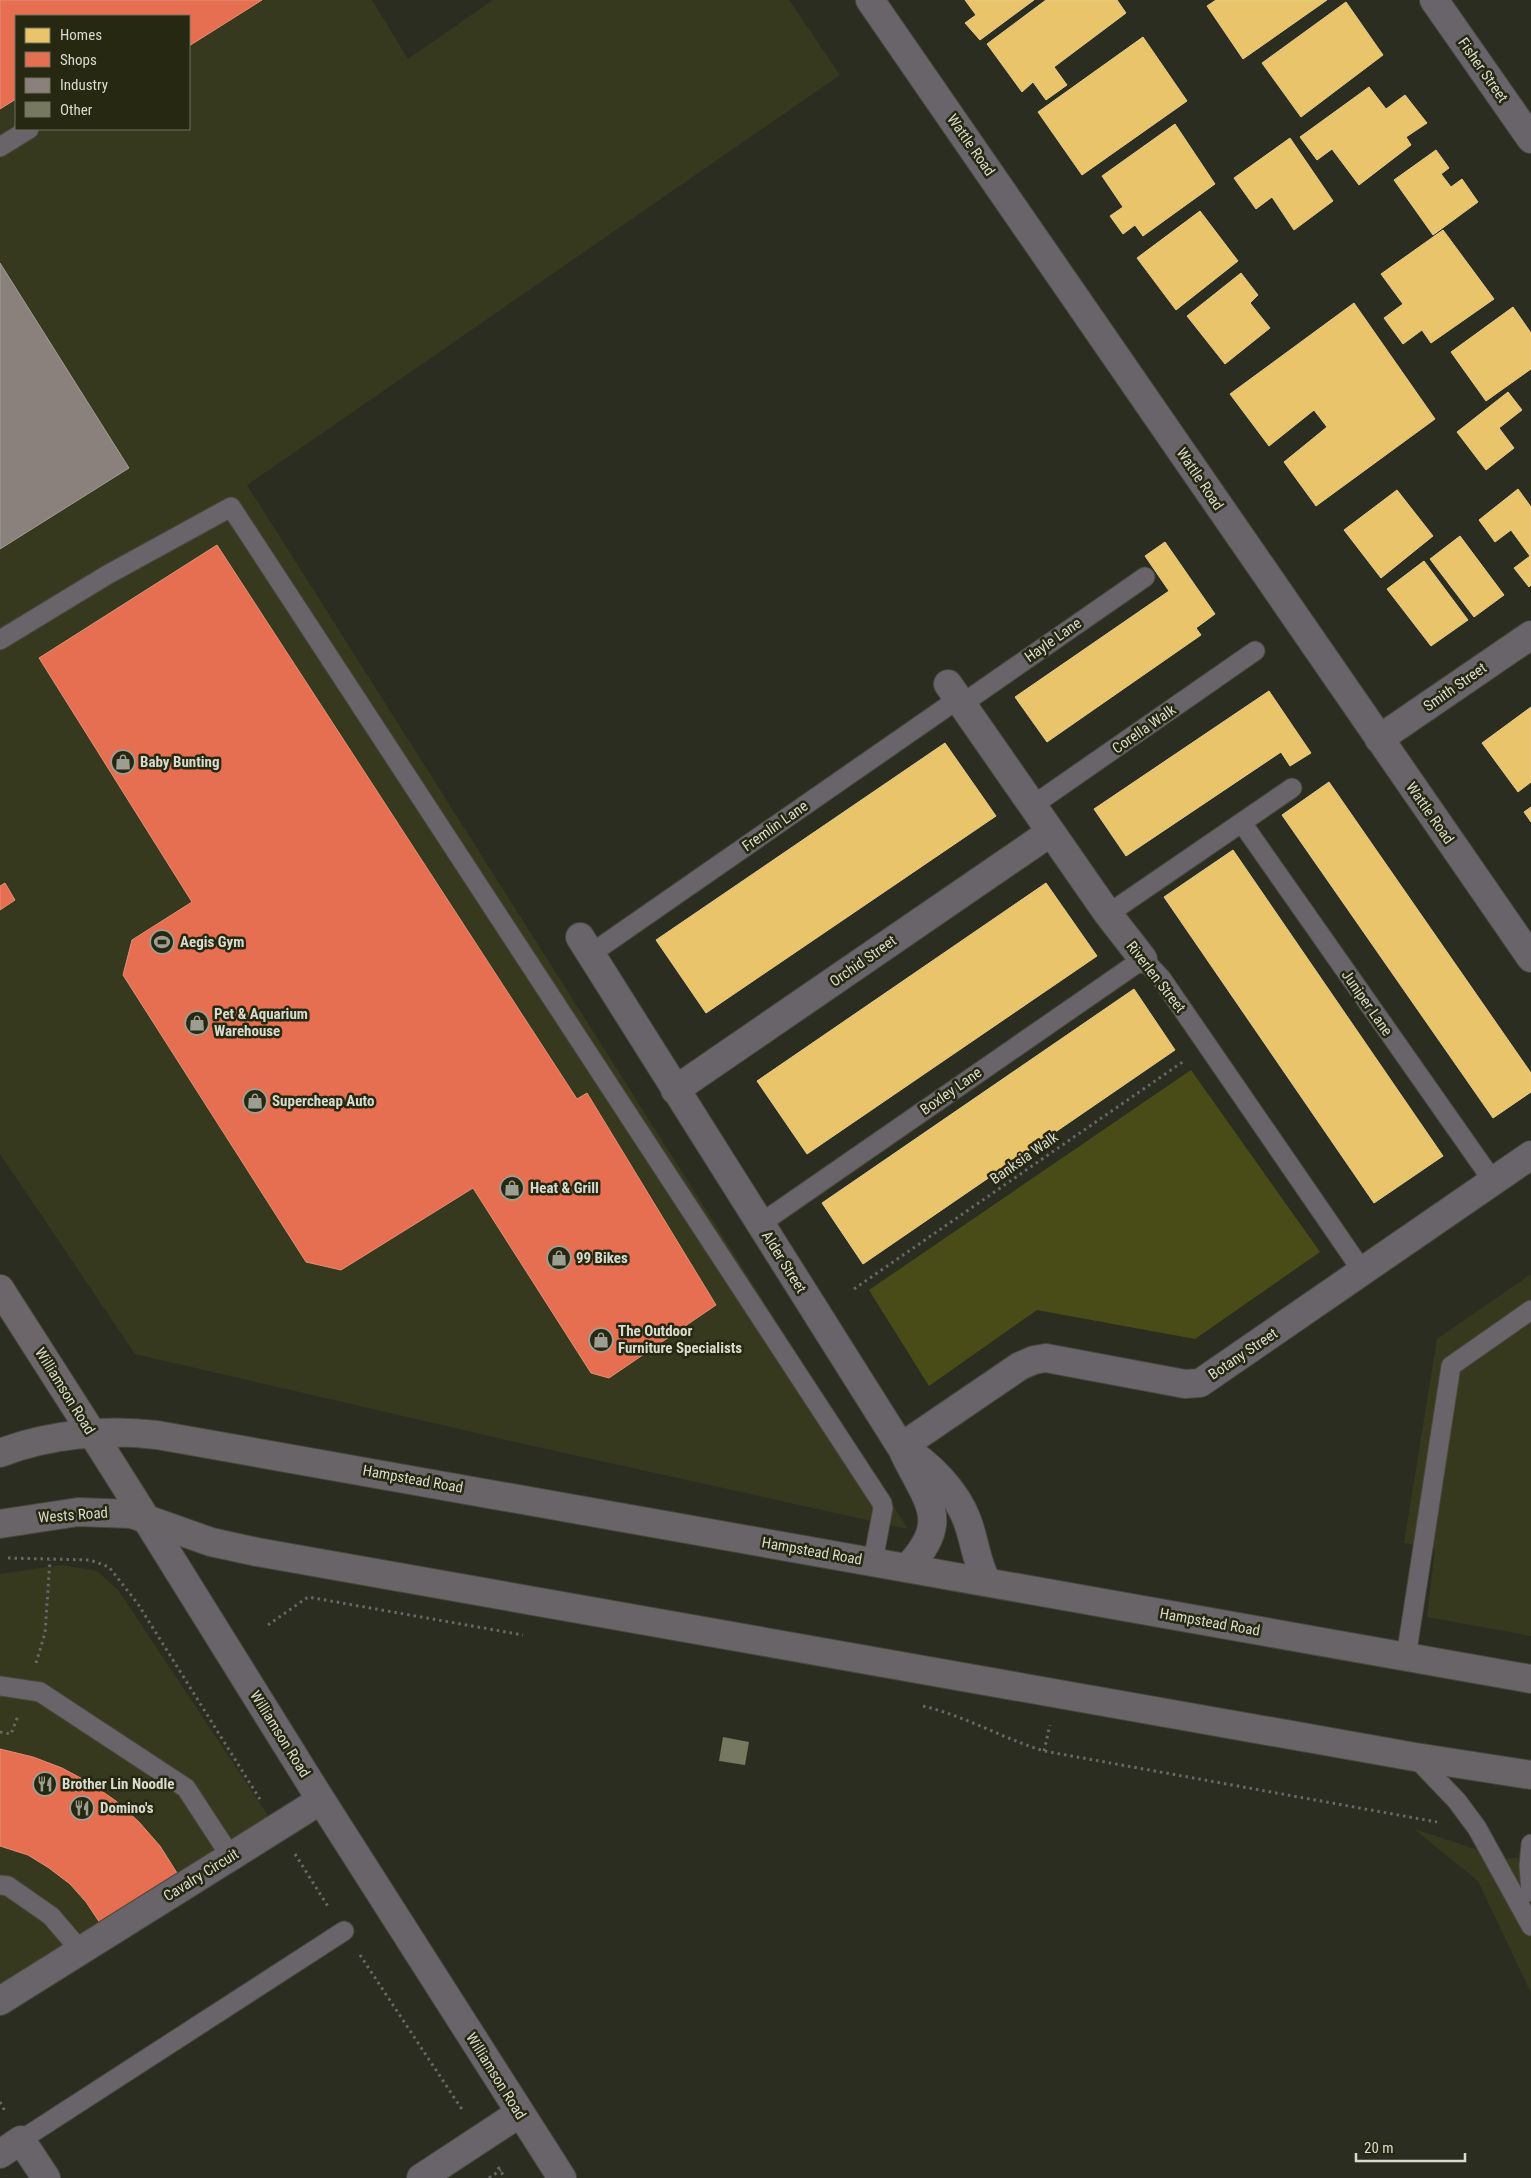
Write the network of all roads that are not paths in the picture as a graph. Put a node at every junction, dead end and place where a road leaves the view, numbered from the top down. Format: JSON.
{"nodes":[{"id":1,"x":870,"y":0,"type":"edge"},
{"id":2,"x":1434,"y":0,"type":"edge"},
{"id":3,"x":27,"y":130,"type":"edge"},
{"id":4,"x":1531,"y":139,"type":"edge"},
{"id":5,"x":0,"y":147,"type":"edge"},
{"id":6,"x":1145,"y":577,"type":"dead end"},
{"id":7,"x":1531,"y":635,"type":"edge"},
{"id":8,"x":0,"y":640,"type":"edge"},
{"id":9,"x":1255,"y":651,"type":"dead end"},
{"id":10,"x":956,"y":696,"type":"junction"},
{"id":11,"x":1379,"y":739,"type":"junction"},
{"id":12,"x":1292,"y":788,"type":"dead end"},
{"id":13,"x":1032,"y":806,"type":"junction"},
{"id":14,"x":1242,"y":823,"type":"junction"},
{"id":15,"x":1051,"y":832,"type":"junction"},
{"id":16,"x":1108,"y":914,"type":"junction"},
{"id":17,"x":586,"y":945,"type":"joint"},
{"id":18,"x":1531,"y":958,"type":"edge"},
{"id":19,"x":1142,"y":959,"type":"junction"},
{"id":20,"x":675,"y":1090,"type":"junction"},
{"id":21,"x":1531,"y":1154,"type":"edge"},
{"id":22,"x":1493,"y":1182,"type":"junction"},
{"id":23,"x":760,"y":1224,"type":"junction"},
{"id":24,"x":1363,"y":1272,"type":"junction"},
{"id":25,"x":0,"y":1289,"type":"edge"},
{"id":26,"x":1531,"y":1310,"type":"edge"},
{"id":27,"x":92,"y":1433,"type":"junction"},
{"id":28,"x":901,"y":1447,"type":"junction"},
{"id":29,"x":0,"y":1453,"type":"edge"},
{"id":30,"x":145,"y":1517,"type":"junction"},
{"id":31,"x":0,"y":1524,"type":"edge"},
{"id":32,"x":873,"y":1561,"type":"junction"},
{"id":33,"x":907,"y":1568,"type":"junction"},
{"id":34,"x":987,"y":1582,"type":"junction"},
{"id":35,"x":1406,"y":1657,"type":"junction"},
{"id":36,"x":1531,"y":1679,"type":"edge"},
{"id":37,"x":0,"y":1686,"type":"edge"},
{"id":38,"x":1415,"y":1757,"type":"junction"},
{"id":39,"x":1531,"y":1775,"type":"edge"},
{"id":40,"x":322,"y":1800,"type":"junction"},
{"id":41,"x":1531,"y":1844,"type":"edge"},
{"id":42,"x":230,"y":1857,"type":"junction"},
{"id":43,"x":0,"y":1885,"type":"edge"},
{"id":44,"x":1531,"y":1892,"type":"edge"},
{"id":45,"x":1531,"y":1926,"type":"edge"},
{"id":46,"x":344,"y":1931,"type":"road end"},
{"id":47,"x":81,"y":1951,"type":"junction"},
{"id":48,"x":0,"y":2001,"type":"edge"},
{"id":49,"x":520,"y":2113,"type":"junction"},
{"id":50,"x":11,"y":2147,"type":"edge"},
{"id":51,"x":46,"y":2178,"type":"edge"},
{"id":52,"x":421,"y":2178,"type":"edge"},
{"id":53,"x":562,"y":2178,"type":"edge"}],
"edges":[{"from":1,"to":11,"type":"street","name":"Wattle Road"},
{"from":2,"to":4,"type":"street","name":"Fisher Street"},
{"from":3,"to":5,"type":"lane"},
{"from":6,"to":10,"type":"lane","name":"Hayle Lane"},
{"from":7,"to":11,"type":"street","name":"Smith Street"},
{"from":8,"to":32,"type":"lane"},
{"from":9,"to":13,"type":"lane","name":"Corella Walk"},
{"from":10,"to":13,"type":"street","name":"Riverlen Street"},
{"from":10,"to":17,"type":"lane","name":"Fremlin Lane"},
{"from":11,"to":18,"type":"street","name":"Wattle Road"},
{"from":12,"to":14,"type":"lane"},
{"from":13,"to":15,"type":"street","name":"Riverlen Street"},
{"from":14,"to":16,"type":"lane"},
{"from":14,"to":22,"type":"lane","name":"Juniper Lane"},
{"from":15,"to":16,"type":"street","name":"Riverlen Street"},
{"from":15,"to":20,"type":"street","name":"Orchid Street"},
{"from":16,"to":19,"type":"street","name":"Riverlen Street"},
{"from":17,"to":20,"type":"street","name":"Alder Street"},
{"from":19,"to":23,"type":"lane","name":"Boxley Lane"},
{"from":19,"to":24,"type":"lane","name":"Riverlen Street"},
{"from":20,"to":23,"type":"street","name":"Alder Street"},
{"from":21,"to":22,"type":"street","name":"Botany Street"},
{"from":22,"to":24,"type":"street","name":"Botany Street"},
{"from":23,"to":28,"type":"street","name":"Alder Street"},
{"from":24,"to":28,"type":"street","name":"Botany Street"},
{"from":25,"to":27,"type":"street","name":"Williamson Road"},
{"from":26,"to":35,"type":"lane"},
{"from":27,"to":29,"type":"main road"},
{"from":27,"to":30,"type":"main road","name":"Williamson Road"},
{"from":27,"to":32,"type":"main road","name":"Hampstead Road"},
{"from":28,"to":33,"type":"street"},
{"from":28,"to":34,"type":"street","name":"Alder Street"},
{"from":30,"to":31,"type":"main road","name":"Wests Road"},
{"from":30,"to":38,"type":"main road"},
{"from":30,"to":40,"type":"street","name":"Williamson Road"},
{"from":32,"to":33,"type":"main road","name":"Hampstead Road"},
{"from":33,"to":34,"type":"main road","name":"Hampstead Road"},
{"from":34,"to":35,"type":"main road","name":"Hampstead Road"},
{"from":35,"to":36,"type":"main road","name":"Hampstead Road"},
{"from":37,"to":42,"type":"lane"},
{"from":38,"to":39,"type":"main road"},
{"from":38,"to":45,"type":"lane"},
{"from":40,"to":42,"type":"street","name":"Cavalry Circuit"},
{"from":40,"to":49,"type":"street","name":"Williamson Road"},
{"from":41,"to":44,"type":"lane"},
{"from":42,"to":47,"type":"street","name":"Cavalry Circuit"},
{"from":43,"to":47,"type":"lane"},
{"from":46,"to":50,"type":"lane"},
{"from":47,"to":48,"type":"street","name":"Cavalry Circuit"},
{"from":49,"to":52,"type":"street"},
{"from":49,"to":53,"type":"street","name":"Williamson Road"},
{"from":50,"to":51,"type":"street"}]}
